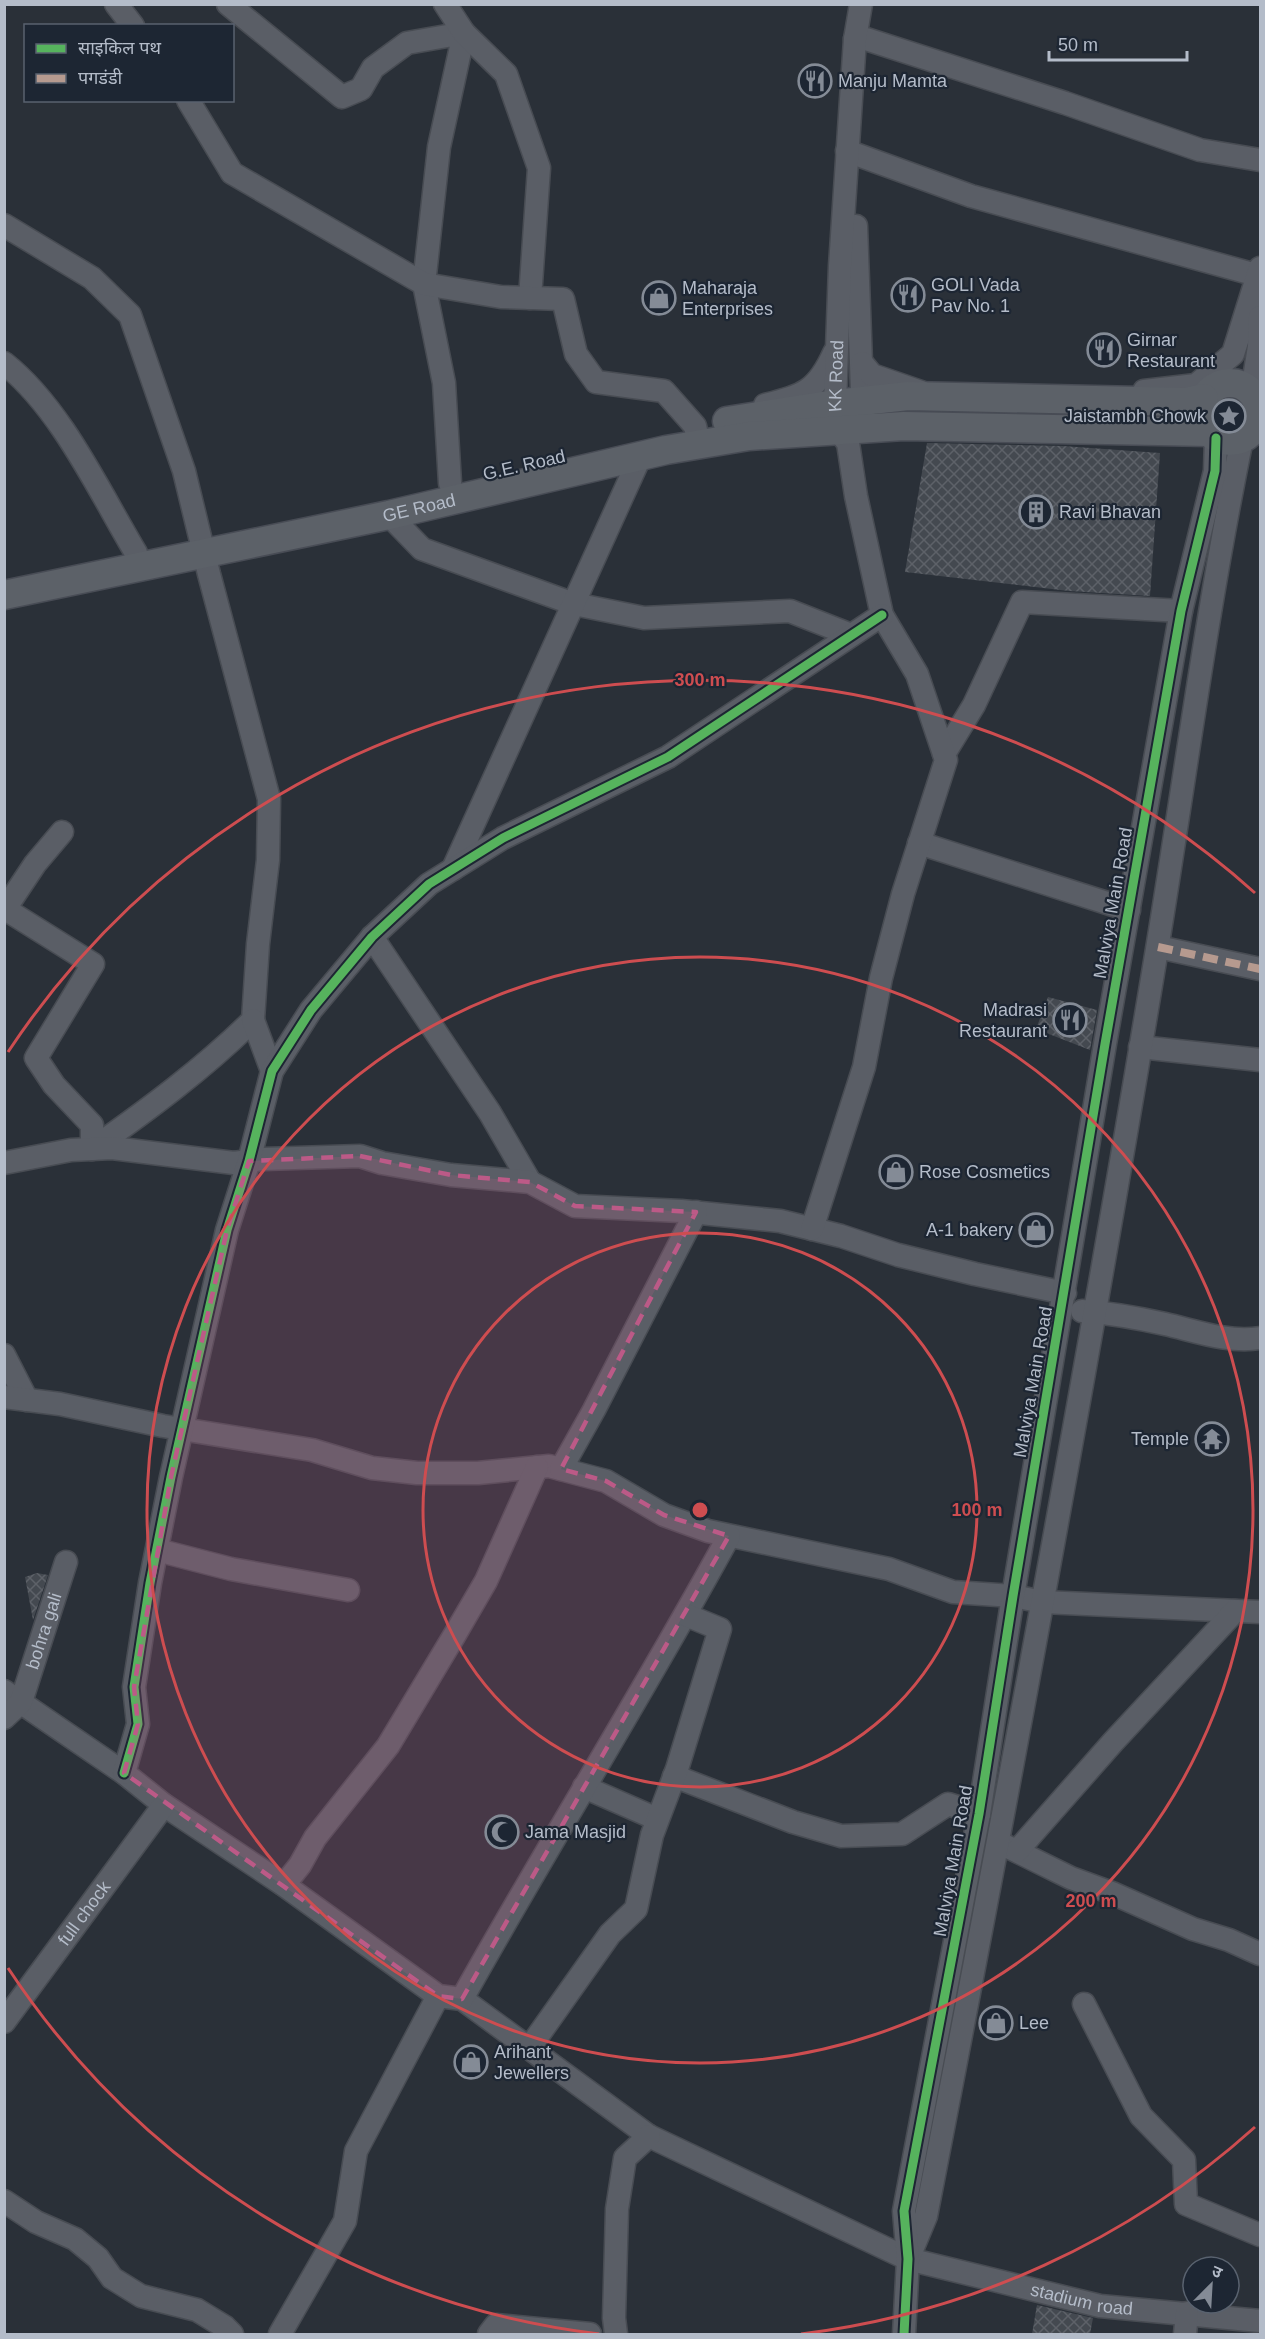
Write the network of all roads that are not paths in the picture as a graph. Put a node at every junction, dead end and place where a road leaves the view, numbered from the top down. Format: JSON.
{"nodes":[{"id":1,"x":116,"y":4,"type":"edge"},
{"id":2,"x":228,"y":4,"type":"edge"},
{"id":3,"x":445,"y":4,"type":"edge"},
{"id":4,"x":861,"y":4,"type":"edge"},
{"id":5,"x":865,"y":4,"type":"edge"},
{"id":6,"x":131,"y":24,"type":"edge"},
{"id":7,"x":464,"y":33,"type":"junction"},
{"id":8,"x":860,"y":39,"type":"junction"},
{"id":9,"x":189,"y":102,"type":"edge"},
{"id":10,"x":854,"y":154,"type":"junction"},
{"id":11,"x":1260,"y":160,"type":"edge"},
{"id":12,"x":4,"y":225,"type":"edge"},
{"id":13,"x":1260,"y":273,"type":"edge"},
{"id":14,"x":424,"y":284,"type":"junction"},
{"id":15,"x":530,"y":298,"type":"junction"},
{"id":16,"x":1260,"y":317,"type":"edge"},
{"id":17,"x":837,"y":347,"type":"junction"},
{"id":18,"x":1260,"y":347,"type":"edge"},
{"id":19,"x":4,"y":363,"type":"edge"},
{"id":20,"x":862,"y":363,"type":"junction"},
{"id":21,"x":939,"y":397,"type":"junction"},
{"id":22,"x":1256,"y":397,"type":"edge"},
{"id":23,"x":1204,"y":398,"type":"junction"},
{"id":24,"x":1077,"y":400,"type":"junction"},
{"id":25,"x":849,"y":421,"type":"junction"},
{"id":26,"x":725,"y":422,"type":"junction"},
{"id":27,"x":697,"y":435,"type":"junction"},
{"id":28,"x":1235,"y":436,"type":"edge"},
{"id":29,"x":641,"y":455,"type":"junction"},
{"id":30,"x":450,"y":483,"type":"junction"},
{"id":31,"x":390,"y":515,"type":"junction"},
{"id":32,"x":203,"y":547,"type":"junction"},
{"id":33,"x":136,"y":553,"type":"junction"},
{"id":34,"x":4,"y":579,"type":"edge"},
{"id":35,"x":4,"y":595,"type":"edge"},
{"id":36,"x":574,"y":604,"type":"junction"},
{"id":37,"x":1181,"y":611,"type":"junction"},
{"id":38,"x":882,"y":615,"type":"junction"},
{"id":39,"x":851,"y":635,"type":"junction"},
{"id":40,"x":944,"y":754,"type":"junction"},
{"id":41,"x":62,"y":832,"type":"dead end"},
{"id":42,"x":919,"y":843,"type":"junction"},
{"id":43,"x":453,"y":869,"type":"junction"},
{"id":44,"x":1129,"y":910,"type":"junction"},
{"id":45,"x":372,"y":937,"type":"junction"},
{"id":46,"x":1158,"y":947,"type":"junction"},
{"id":47,"x":1260,"y":969,"type":"edge"},
{"id":48,"x":253,"y":1020,"type":"junction"},
{"id":49,"x":1140,"y":1047,"type":"junction"},
{"id":50,"x":1260,"y":1060,"type":"edge"},
{"id":51,"x":272,"y":1071,"type":"junction"},
{"id":52,"x":92,"y":1149,"type":"junction"},
{"id":53,"x":249,"y":1161,"type":"junction"},
{"id":54,"x":4,"y":1163,"type":"edge"},
{"id":55,"x":530,"y":1182,"type":"junction"},
{"id":56,"x":696,"y":1212,"type":"junction"},
{"id":57,"x":812,"y":1228,"type":"junction"},
{"id":58,"x":1064,"y":1301,"type":"junction"},
{"id":59,"x":1095,"y":1312,"type":"junction"},
{"id":60,"x":1260,"y":1338,"type":"edge"},
{"id":61,"x":4,"y":1355,"type":"edge"},
{"id":62,"x":4,"y":1396,"type":"edge"},
{"id":63,"x":27,"y":1400,"type":"junction"},
{"id":64,"x":183,"y":1429,"type":"junction"},
{"id":65,"x":537,"y":1467,"type":"junction"},
{"id":66,"x":561,"y":1469,"type":"junction"},
{"id":67,"x":729,"y":1536,"type":"junction"},
{"id":68,"x":157,"y":1550,"type":"junction"},
{"id":69,"x":66,"y":1562,"type":"dead end"},
{"id":70,"x":348,"y":1590,"type":"dead end"},
{"id":71,"x":1013,"y":1596,"type":"junction"},
{"id":72,"x":1043,"y":1602,"type":"junction"},
{"id":73,"x":1235,"y":1611,"type":"junction"},
{"id":74,"x":1260,"y":1612,"type":"edge"},
{"id":75,"x":686,"y":1615,"type":"junction"},
{"id":76,"x":13,"y":1696,"type":"edge"},
{"id":77,"x":4,"y":1718,"type":"edge"},
{"id":78,"x":124,"y":1773,"type":"junction"},
{"id":79,"x":674,"y":1776,"type":"junction"},
{"id":80,"x":584,"y":1787,"type":"junction"},
{"id":81,"x":165,"y":1805,"type":"junction"},
{"id":82,"x":657,"y":1819,"type":"junction"},
{"id":83,"x":977,"y":1823,"type":"junction"},
{"id":84,"x":1008,"y":1847,"type":"junction"},
{"id":85,"x":284,"y":1885,"type":"junction"},
{"id":86,"x":1260,"y":1954,"type":"edge"},
{"id":87,"x":438,"y":1996,"type":"junction"},
{"id":88,"x":462,"y":1999,"type":"junction"},
{"id":89,"x":1084,"y":2004,"type":"dead end"},
{"id":90,"x":4,"y":2022,"type":"edge"},
{"id":91,"x":530,"y":2047,"type":"junction"},
{"id":92,"x":649,"y":2136,"type":"junction"},
{"id":93,"x":4,"y":2201,"type":"edge"},
{"id":94,"x":1260,"y":2235,"type":"edge"},
{"id":95,"x":908,"y":2259,"type":"junction"},
{"id":96,"x":1260,"y":2321,"type":"edge"},
{"id":97,"x":1186,"y":2324,"type":"edge"},
{"id":98,"x":231,"y":2334,"type":"edge"},
{"id":99,"x":280,"y":2334,"type":"edge"},
{"id":100,"x":489,"y":2334,"type":"edge"},
{"id":101,"x":590,"y":2334,"type":"edge"},
{"id":102,"x":616,"y":2334,"type":"edge"},
{"id":103,"x":904,"y":2334,"type":"edge"}],
"edges":[{"from":1,"to":6,"type":"street"},
{"from":2,"to":7,"type":"street"},
{"from":3,"to":7,"type":"street"},
{"from":4,"to":8,"type":"street","name":"KK Road"},
{"from":5,"to":8,"type":"street","name":"KK Road"},
{"from":7,"to":14,"type":"street"},
{"from":7,"to":15,"type":"street"},
{"from":8,"to":10,"type":"street","name":"KK Road"},
{"from":8,"to":11,"type":"street"},
{"from":9,"to":14,"type":"street"},
{"from":10,"to":13,"type":"street"},
{"from":10,"to":17,"type":"street","name":"KK Road"},
{"from":10,"to":20,"type":"street","name":"KK Road"},
{"from":12,"to":32,"type":"street"},
{"from":13,"to":24,"type":"street"},
{"from":14,"to":15,"type":"street"},
{"from":14,"to":30,"type":"street"},
{"from":15,"to":27,"type":"street"},
{"from":16,"to":18,"type":"street"},
{"from":17,"to":25,"type":"street","name":"KK Road"},
{"from":17,"to":26,"type":"street"},
{"from":18,"to":22,"type":"street"},
{"from":19,"to":33,"type":"street"},
{"from":20,"to":21,"type":"street"},
{"from":20,"to":25,"type":"street","name":"KK Road"},
{"from":21,"to":24,"type":"main road"},
{"from":21,"to":25,"type":"main road"},
{"from":22,"to":23,"type":"main road"},
{"from":22,"to":28,"type":"main road"},
{"from":23,"to":24,"type":"main road"},
{"from":23,"to":28,"type":"main road"},
{"from":25,"to":26,"type":"main road","name":"G.E. Road"},
{"from":25,"to":27,"type":"main road","name":"GE Road"},
{"from":25,"to":28,"type":"main road"},
{"from":25,"to":38,"type":"street"},
{"from":26,"to":27,"type":"main road","name":"G.E. Road"},
{"from":27,"to":29,"type":"main road","name":"GE Road"},
{"from":27,"to":30,"type":"main road","name":"G.E. Road"},
{"from":28,"to":37,"type":"street","name":"Malviya Main Road"},
{"from":28,"to":46,"type":"street","name":"Malviya Main Road"},
{"from":29,"to":31,"type":"main road","name":"GE Road"},
{"from":29,"to":36,"type":"street"},
{"from":30,"to":32,"type":"main road","name":"G.E. Road"},
{"from":31,"to":32,"type":"main road","name":"GE Road"},
{"from":31,"to":36,"type":"street"},
{"from":32,"to":33,"type":"main road","name":"G.E. Road"},
{"from":32,"to":35,"type":"main road","name":"GE Road"},
{"from":32,"to":48,"type":"street"},
{"from":33,"to":34,"type":"main road","name":"G.E. Road"},
{"from":36,"to":39,"type":"street"},
{"from":36,"to":43,"type":"street"},
{"from":37,"to":40,"type":"street"},
{"from":37,"to":44,"type":"street","name":"Malviya Main Road"},
{"from":38,"to":39,"type":"street"},
{"from":38,"to":40,"type":"street"},
{"from":39,"to":43,"type":"street"},
{"from":40,"to":42,"type":"street"},
{"from":41,"to":52,"type":"street"},
{"from":42,"to":44,"type":"street"},
{"from":42,"to":57,"type":"street"},
{"from":43,"to":45,"type":"street"},
{"from":44,"to":58,"type":"street","name":"Malviya Main Road"},
{"from":45,"to":51,"type":"street"},
{"from":45,"to":55,"type":"street"},
{"from":46,"to":47,"type":"street"},
{"from":46,"to":49,"type":"street","name":"Malviya Main Road"},
{"from":48,"to":51,"type":"street"},
{"from":48,"to":52,"type":"street"},
{"from":49,"to":50,"type":"street"},
{"from":49,"to":59,"type":"street","name":"Malviya Main Road"},
{"from":51,"to":53,"type":"street"},
{"from":52,"to":53,"type":"street"},
{"from":52,"to":54,"type":"street"},
{"from":53,"to":55,"type":"street"},
{"from":53,"to":64,"type":"street"},
{"from":55,"to":56,"type":"street"},
{"from":56,"to":57,"type":"street"},
{"from":56,"to":66,"type":"street"},
{"from":57,"to":58,"type":"street"},
{"from":58,"to":59,"type":"street"},
{"from":58,"to":71,"type":"street","name":"Malviya Main Road"},
{"from":59,"to":60,"type":"street"},
{"from":59,"to":72,"type":"street","name":"Malviya Main Road"},
{"from":61,"to":63,"type":"street"},
{"from":62,"to":63,"type":"street"},
{"from":63,"to":64,"type":"street"},
{"from":64,"to":65,"type":"street"},
{"from":64,"to":68,"type":"street"},
{"from":65,"to":66,"type":"street"},
{"from":65,"to":85,"type":"street"},
{"from":66,"to":67,"type":"street"},
{"from":67,"to":71,"type":"street"},
{"from":67,"to":75,"type":"street"},
{"from":68,"to":70,"type":"street"},
{"from":68,"to":78,"type":"street"},
{"from":69,"to":76,"type":"street","name":"bohra gali"},
{"from":71,"to":72,"type":"street"},
{"from":71,"to":83,"type":"street","name":"Malviya Main Road"},
{"from":72,"to":73,"type":"street"},
{"from":72,"to":84,"type":"street","name":"Malviya Main Road"},
{"from":73,"to":74,"type":"street"},
{"from":73,"to":84,"type":"street"},
{"from":75,"to":79,"type":"street"},
{"from":75,"to":80,"type":"street"},
{"from":76,"to":77,"type":"street"},
{"from":76,"to":78,"type":"street"},
{"from":78,"to":81,"type":"street"},
{"from":79,"to":82,"type":"street"},
{"from":79,"to":83,"type":"street"},
{"from":80,"to":82,"type":"street"},
{"from":80,"to":88,"type":"street"},
{"from":81,"to":85,"type":"street"},
{"from":81,"to":90,"type":"street","name":"full chock"},
{"from":82,"to":91,"type":"street"},
{"from":83,"to":84,"type":"street"},
{"from":83,"to":95,"type":"street","name":"Malviya Main Road"},
{"from":84,"to":86,"type":"street"},
{"from":84,"to":95,"type":"street","name":"Malviya Main Road"},
{"from":85,"to":87,"type":"street"},
{"from":87,"to":88,"type":"street"},
{"from":87,"to":99,"type":"street"},
{"from":88,"to":91,"type":"street","name":"stadium road"},
{"from":89,"to":94,"type":"street"},
{"from":91,"to":92,"type":"street","name":"stadium road"},
{"from":92,"to":95,"type":"street","name":"stadium road"},
{"from":92,"to":102,"type":"street"},
{"from":93,"to":98,"type":"street"},
{"from":95,"to":97,"type":"street","name":"stadium road"},
{"from":95,"to":103,"type":"street","name":"Malviya Main Road"},
{"from":96,"to":97,"type":"street","name":"stadium road"},
{"from":100,"to":101,"type":"street"}]}
